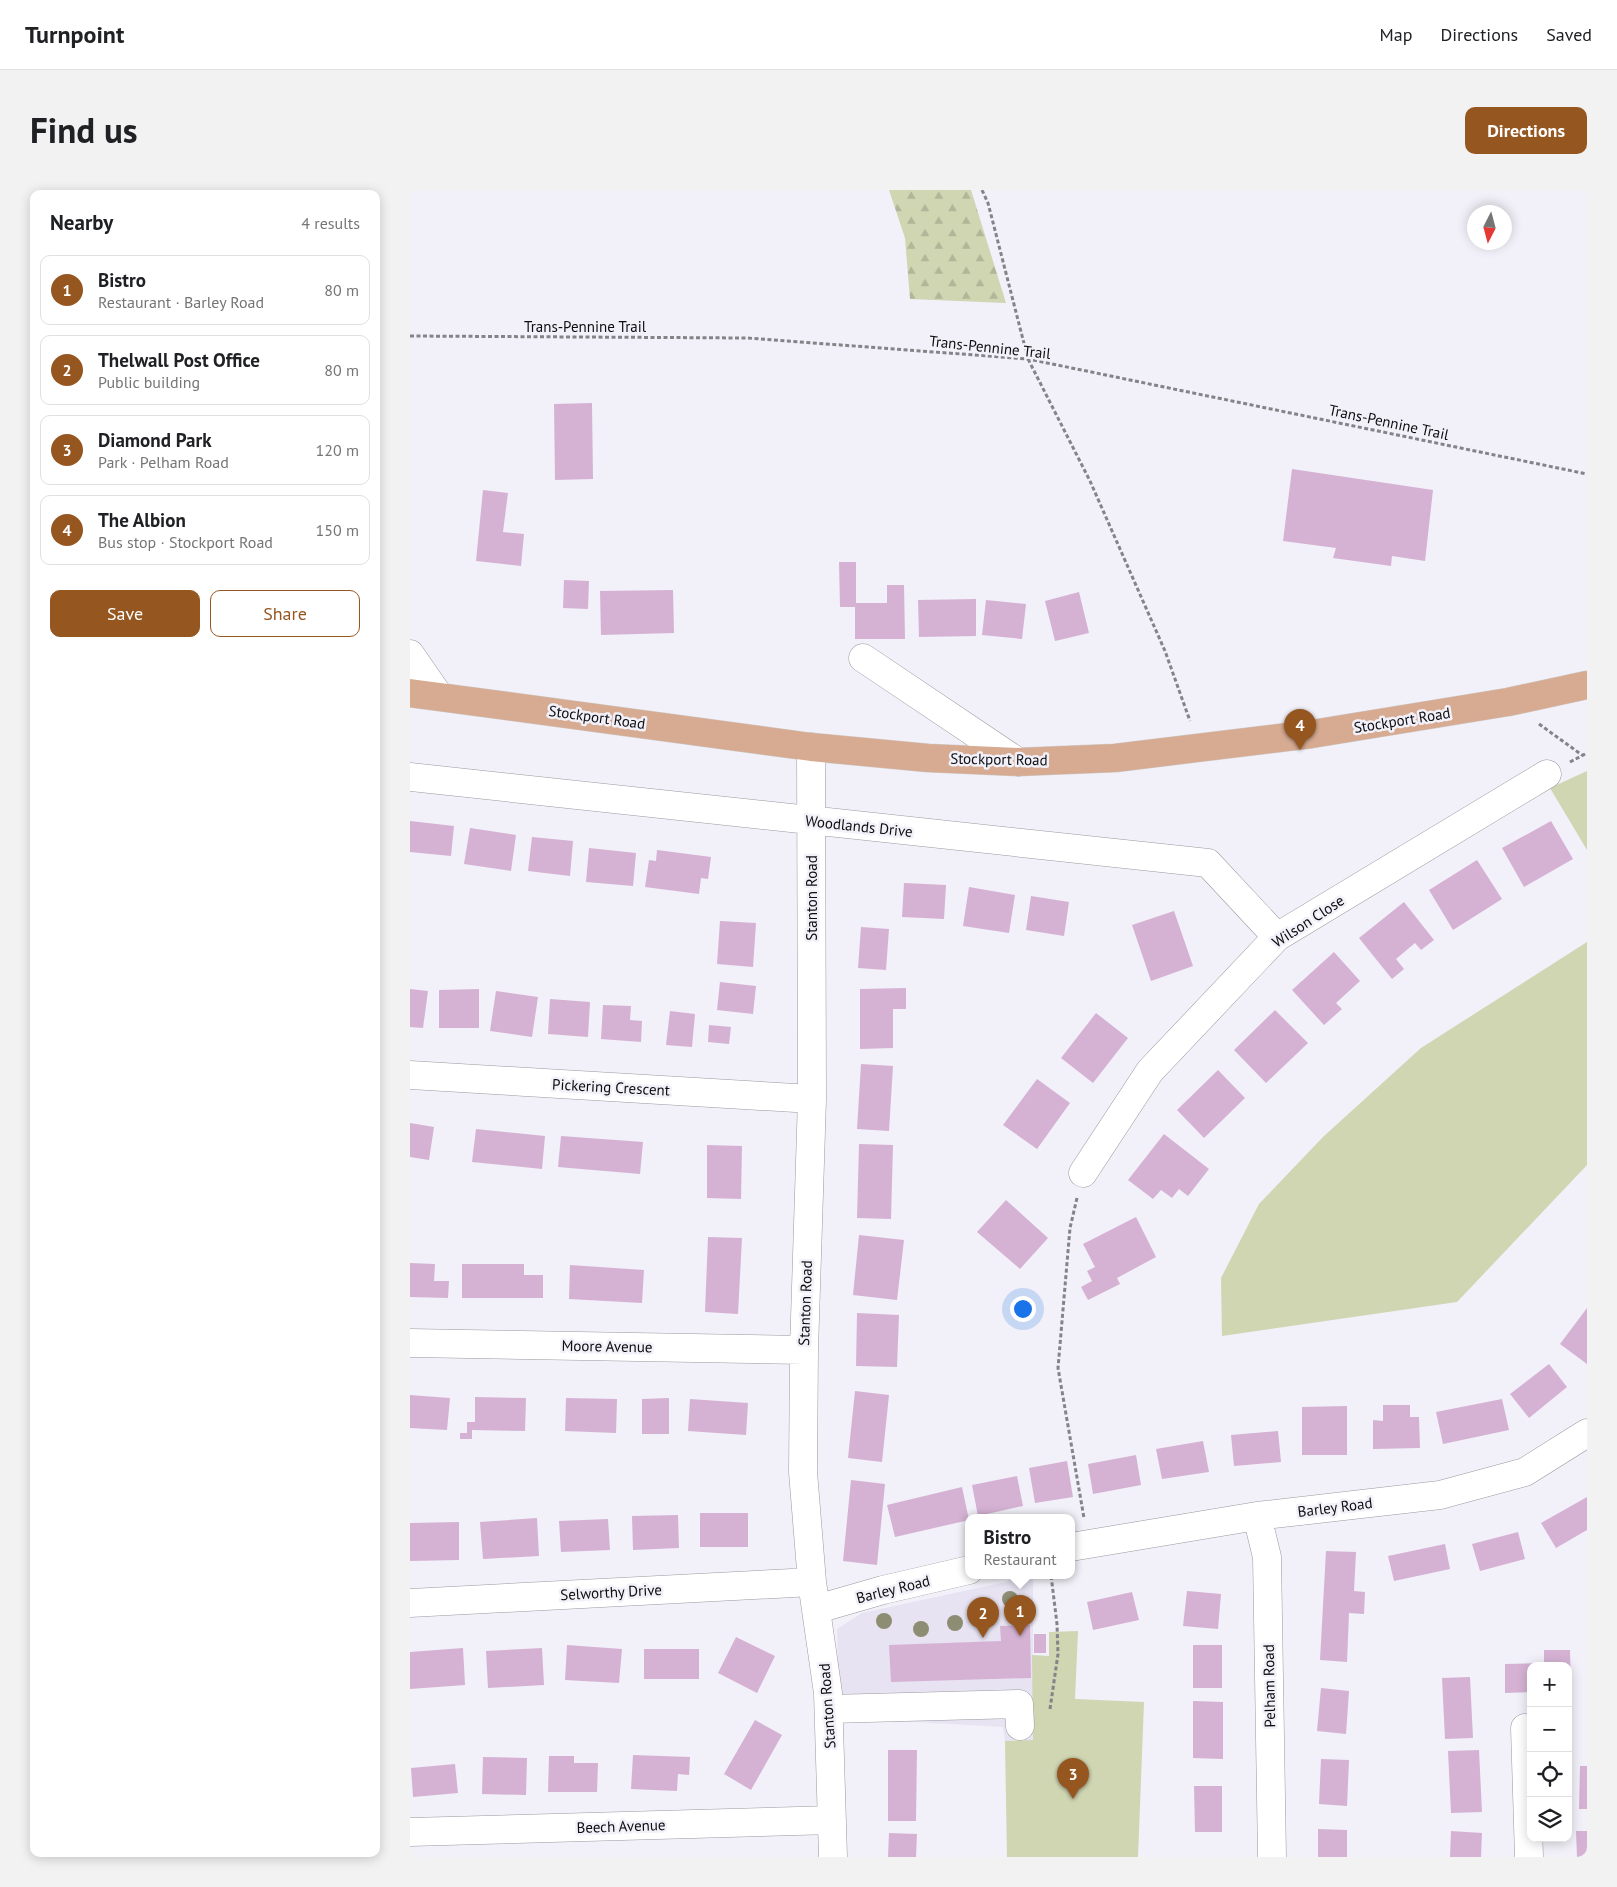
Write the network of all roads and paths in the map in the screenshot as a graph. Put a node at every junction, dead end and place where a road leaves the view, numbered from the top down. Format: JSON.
{"nodes":[{"id":1,"x":982,"y":190,"type":"edge"},
{"id":2,"x":410,"y":336,"type":"edge"},
{"id":3,"x":1028,"y":359,"type":"junction"},
{"id":4,"x":1587,"y":474,"type":"edge"},
{"id":5,"x":410,"y":654,"type":"edge"},
{"id":6,"x":863,"y":658,"type":"dead end"},
{"id":7,"x":1587,"y":686,"type":"edge"},
{"id":8,"x":410,"y":693,"type":"edge"},
{"id":9,"x":439,"y":696,"type":"junction"},
{"id":10,"x":1508,"y":702,"type":"junction"},
{"id":11,"x":811,"y":747,"type":"junction"},
{"id":12,"x":1199,"y":748,"type":"junction"},
{"id":13,"x":1587,"y":753,"type":"edge"},
{"id":14,"x":1018,"y":762,"type":"junction"},
{"id":15,"x":1547,"y":774,"type":"dead end"},
{"id":16,"x":410,"y":777,"type":"edge"},
{"id":17,"x":810,"y":821,"type":"junction"},
{"id":18,"x":1277,"y":937,"type":"junction"},
{"id":19,"x":410,"y":1075,"type":"edge"},
{"id":20,"x":812,"y":1099,"type":"junction"},
{"id":21,"x":1083,"y":1173,"type":"joint"},
{"id":22,"x":410,"y":1343,"type":"edge"},
{"id":23,"x":804,"y":1350,"type":"junction"},
{"id":24,"x":1587,"y":1433,"type":"edge"},
{"id":25,"x":1257,"y":1516,"type":"junction"},
{"id":26,"x":1080,"y":1545,"type":"edge"},
{"id":27,"x":965,"y":1571,"type":"edge"},
{"id":28,"x":1051,"y":1579,"type":"edge"},
{"id":29,"x":812,"y":1582,"type":"junction"},
{"id":30,"x":410,"y":1602,"type":"edge"},
{"id":31,"x":817,"y":1610,"type":"junction"},
{"id":32,"x":1050,"y":1708,"type":"dead end"},
{"id":33,"x":830,"y":1709,"type":"junction"},
{"id":34,"x":1020,"y":1726,"type":"dead end"},
{"id":35,"x":1525,"y":1728,"type":"dead end"},
{"id":36,"x":832,"y":1820,"type":"junction"},
{"id":37,"x":410,"y":1832,"type":"edge"},
{"id":38,"x":833,"y":1857,"type":"edge"},
{"id":39,"x":1272,"y":1857,"type":"edge"},
{"id":40,"x":1529,"y":1857,"type":"edge"}],
"edges":[{"from":1,"to":3,"type":"path"},
{"from":2,"to":3,"type":"path","name":"Trans-Pennine Trail"},
{"from":3,"to":4,"type":"path","name":"Trans-Pennine Trail"},
{"from":3,"to":12,"type":"path"},
{"from":5,"to":9,"type":"street"},
{"from":6,"to":14,"type":"street"},
{"from":7,"to":10,"type":"main road","name":"Stockport Road"},
{"from":8,"to":9,"type":"main road","name":"Stockport Road"},
{"from":9,"to":11,"type":"main road","name":"Stockport Road"},
{"from":10,"to":12,"type":"main road","name":"Stockport Road"},
{"from":10,"to":13,"type":"path"},
{"from":11,"to":14,"type":"main road","name":"Stockport Road"},
{"from":11,"to":17,"type":"street","name":"Stanton Road"},
{"from":12,"to":14,"type":"main road","name":"Stockport Road"},
{"from":15,"to":18,"type":"street","name":"Wilson Close"},
{"from":16,"to":17,"type":"street","name":"Woodlands Drive"},
{"from":17,"to":18,"type":"street","name":"Woodlands Drive"},
{"from":17,"to":20,"type":"street","name":"Stanton Road"},
{"from":18,"to":21,"type":"street","name":"Wilson Close"},
{"from":19,"to":20,"type":"street","name":"Pickering Crescent"},
{"from":20,"to":23,"type":"street","name":"Stanton Road"},
{"from":21,"to":26,"type":"path"},
{"from":22,"to":23,"type":"street","name":"Moore Avenue"},
{"from":23,"to":29,"type":"street","name":"Stanton Road"},
{"from":24,"to":25,"type":"street","name":"Barley Road"},
{"from":25,"to":26,"type":"street","name":"Barley Road"},
{"from":25,"to":39,"type":"street","name":"Pelham Road"},
{"from":27,"to":31,"type":"street","name":"Barley Road"},
{"from":28,"to":32,"type":"path"},
{"from":29,"to":30,"type":"street","name":"Selworthy Drive"},
{"from":29,"to":31,"type":"street","name":"Stanton Road"},
{"from":31,"to":33,"type":"street","name":"Stanton Road"},
{"from":33,"to":34,"type":"street"},
{"from":33,"to":36,"type":"street","name":"Stanton Road"},
{"from":35,"to":40,"type":"street"},
{"from":36,"to":37,"type":"street","name":"Beech Avenue"},
{"from":36,"to":38,"type":"street","name":"Stanton Road"}]}
